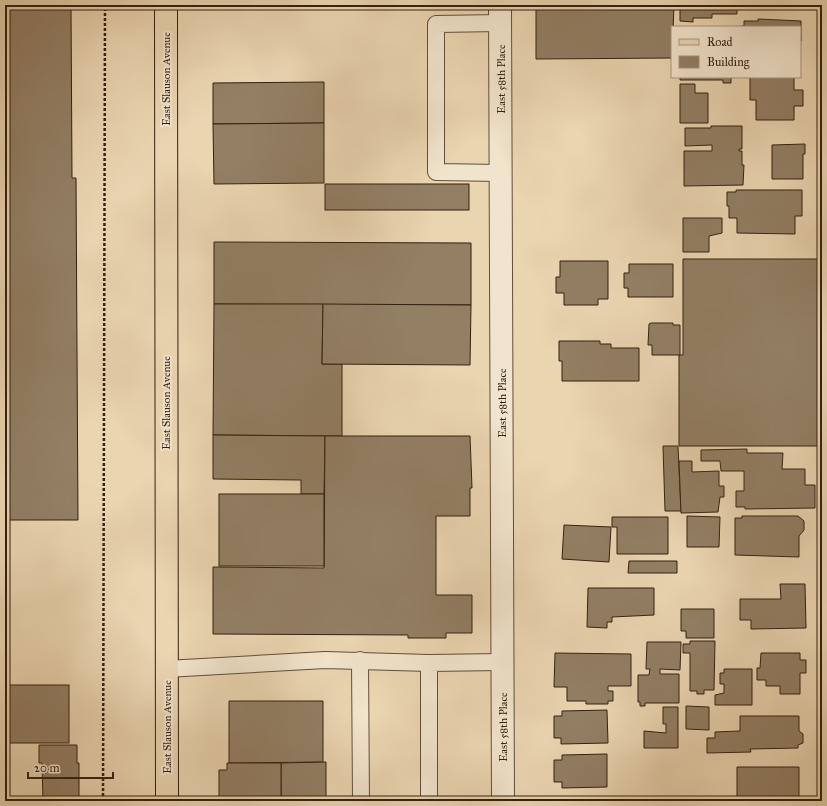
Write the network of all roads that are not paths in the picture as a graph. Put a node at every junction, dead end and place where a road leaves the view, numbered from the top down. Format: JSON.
{"nodes":[{"id":1,"x":166,"y":5,"type":"edge"},
{"id":2,"x":500,"y":14,"type":"edge"},
{"id":3,"x":501,"y":173,"type":"junction"},
{"id":4,"x":360,"y":660,"type":"junction"},
{"id":5,"x":502,"y":662,"type":"junction"},
{"id":6,"x":430,"y":663,"type":"junction"},
{"id":7,"x":166,"y":669,"type":"junction"},
{"id":8,"x":167,"y":801,"type":"edge"},
{"id":9,"x":360,"y":801,"type":"edge"},
{"id":10,"x":429,"y":801,"type":"edge"},
{"id":11,"x":503,"y":801,"type":"edge"}],
"edges":[{"from":1,"to":7,"type":"main road","name":"East Slauson Avenue"},
{"from":2,"to":3,"type":"street","name":"East 58th Place"},
{"from":2,"to":3,"type":"lane"},
{"from":3,"to":5,"type":"street","name":"East 58th Place"},
{"from":4,"to":6,"type":"lane"},
{"from":4,"to":7,"type":"lane"},
{"from":4,"to":9,"type":"lane"},
{"from":5,"to":6,"type":"lane"},
{"from":5,"to":11,"type":"street","name":"East 58th Place"},
{"from":6,"to":10,"type":"lane"},
{"from":7,"to":8,"type":"main road","name":"East Slauson Avenue"}]}
